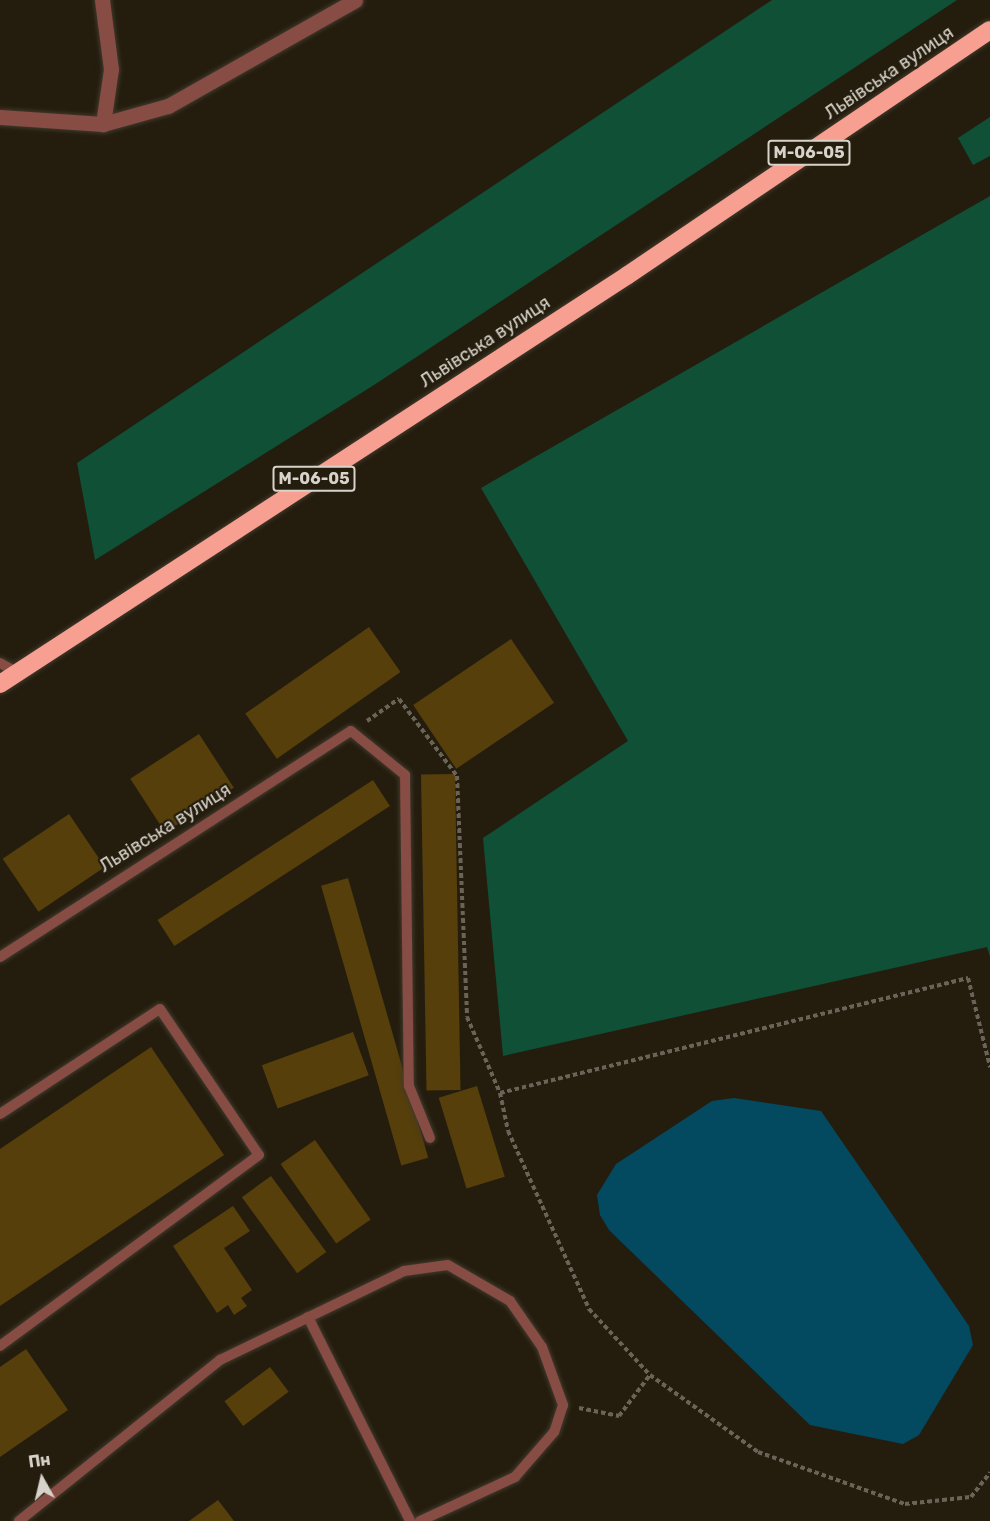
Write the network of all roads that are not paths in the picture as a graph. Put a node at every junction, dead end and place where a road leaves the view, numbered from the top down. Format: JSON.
{"nodes":[{"id":1,"x":102,"y":0,"type":"edge"},
{"id":2,"x":355,"y":0,"type":"edge"},
{"id":3,"x":990,"y":30,"type":"edge"},
{"id":4,"x":0,"y":117,"type":"edge"},
{"id":5,"x":103,"y":124,"type":"junction"},
{"id":6,"x":0,"y":663,"type":"edge"},
{"id":7,"x":18,"y":673,"type":"junction"},
{"id":8,"x":0,"y":684,"type":"edge"},
{"id":9,"x":0,"y":957,"type":"edge"},
{"id":10,"x":0,"y":1114,"type":"edge"},
{"id":11,"x":430,"y":1138,"type":"dead end"},
{"id":12,"x":308,"y":1317,"type":"junction"},
{"id":13,"x":0,"y":1346,"type":"edge"},
{"id":14,"x":19,"y":1521,"type":"edge"},
{"id":15,"x":410,"y":1521,"type":"edge"},
{"id":16,"x":420,"y":1521,"type":"edge"}],
"edges":[{"from":1,"to":5,"type":"street"},
{"from":2,"to":5,"type":"street"},
{"from":3,"to":7,"type":"highway","name":"Львівська вулиця","number":"М-06-05"},
{"from":4,"to":5,"type":"street"},
{"from":6,"to":7,"type":"lane"},
{"from":7,"to":8,"type":"highway","name":"Львівська вулиця","number":"М-06-05"},
{"from":9,"to":11,"type":"lane","name":"Львівська вулиця"},
{"from":10,"to":13,"type":"lane"},
{"from":12,"to":14,"type":"lane"},
{"from":12,"to":15,"type":"lane"},
{"from":12,"to":16,"type":"lane"}]}
